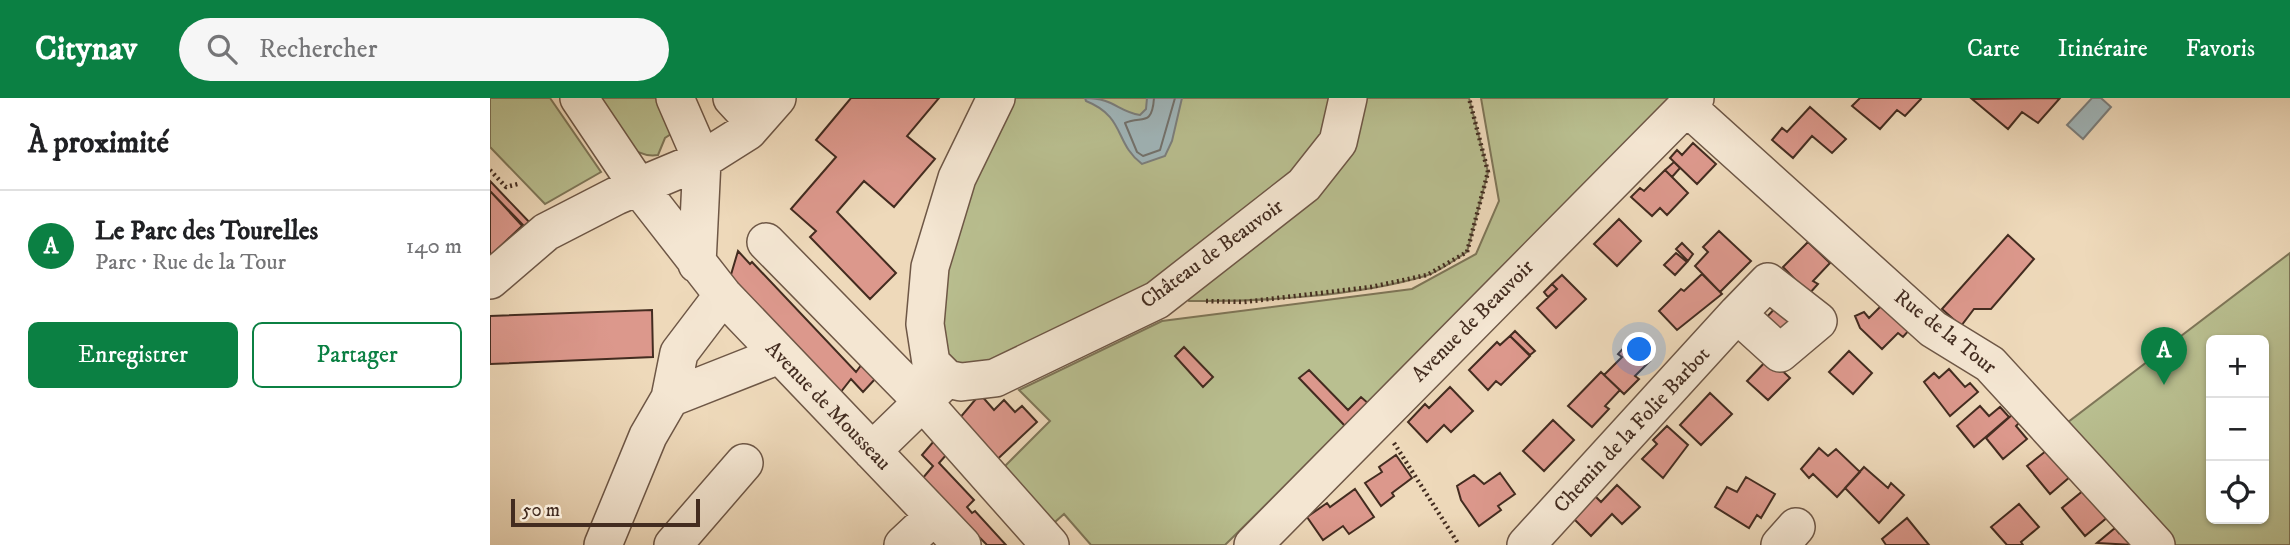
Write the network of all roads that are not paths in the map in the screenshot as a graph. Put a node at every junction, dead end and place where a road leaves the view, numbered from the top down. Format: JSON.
{"nodes":[{"id":1,"x":579,"y":98,"type":"edge"},
{"id":2,"x":674,"y":98,"type":"edge"},
{"id":3,"x":996,"y":98,"type":"edge"},
{"id":4,"x":1348,"y":98,"type":"edge"},
{"id":5,"x":1691,"y":102,"type":"edge"},
{"id":6,"x":755,"y":106,"type":"edge"},
{"id":7,"x":702,"y":160,"type":"junction"},
{"id":8,"x":638,"y":186,"type":"junction"},
{"id":9,"x":766,"y":242,"type":"dead end"},
{"id":10,"x":697,"y":264,"type":"junction"},
{"id":11,"x":490,"y":280,"type":"edge"},
{"id":12,"x":723,"y":295,"type":"junction"},
{"id":13,"x":1737,"y":314,"type":"dead end"},
{"id":14,"x":779,"y":355,"type":"junction"},
{"id":15,"x":935,"y":390,"type":"junction"},
{"id":16,"x":670,"y":398,"type":"junction"},
{"id":17,"x":872,"y":451,"type":"junction"},
{"id":18,"x":744,"y":463,"type":"dead end"},
{"id":19,"x":934,"y":516,"type":"junction"},
{"id":20,"x":603,"y":545,"type":"edge"},
{"id":21,"x":673,"y":545,"type":"edge"},
{"id":22,"x":903,"y":545,"type":"edge"},
{"id":23,"x":962,"y":545,"type":"edge"},
{"id":24,"x":1050,"y":545,"type":"edge"},
{"id":25,"x":1253,"y":545,"type":"edge"},
{"id":26,"x":1526,"y":545,"type":"edge"},
{"id":27,"x":2156,"y":545,"type":"edge"}],
"edges":[{"from":1,"to":8,"type":"street","name":"Avenue de Mousseau"},
{"from":2,"to":7,"type":"street"},
{"from":3,"to":15,"type":"street"},
{"from":4,"to":15,"type":"street","name":"Château de Beauvoir"},
{"from":5,"to":25,"type":"street","name":"Avenue de Beauvoir"},
{"from":5,"to":27,"type":"street","name":"Rue de la Tour"},
{"from":6,"to":7,"type":"street"},
{"from":7,"to":8,"type":"street"},
{"from":7,"to":10,"type":"street"},
{"from":8,"to":10,"type":"street","name":"Avenue de Mousseau"},
{"from":8,"to":11,"type":"street"},
{"from":9,"to":15,"type":"street"},
{"from":10,"to":12,"type":"street","name":"Avenue de Mousseau"},
{"from":12,"to":14,"type":"street","name":"Avenue de Mousseau"},
{"from":12,"to":16,"type":"street"},
{"from":13,"to":26,"type":"street","name":"Chemin de la Folie Barbot"},
{"from":14,"to":16,"type":"street"},
{"from":14,"to":17,"type":"street","name":"Avenue de Mousseau"},
{"from":15,"to":17,"type":"street"},
{"from":15,"to":24,"type":"street"},
{"from":16,"to":20,"type":"street"},
{"from":17,"to":19,"type":"street","name":"Avenue de Mousseau"},
{"from":18,"to":21,"type":"street"},
{"from":19,"to":22,"type":"street"},
{"from":19,"to":23,"type":"street","name":"Avenue de Mousseau"}]}
